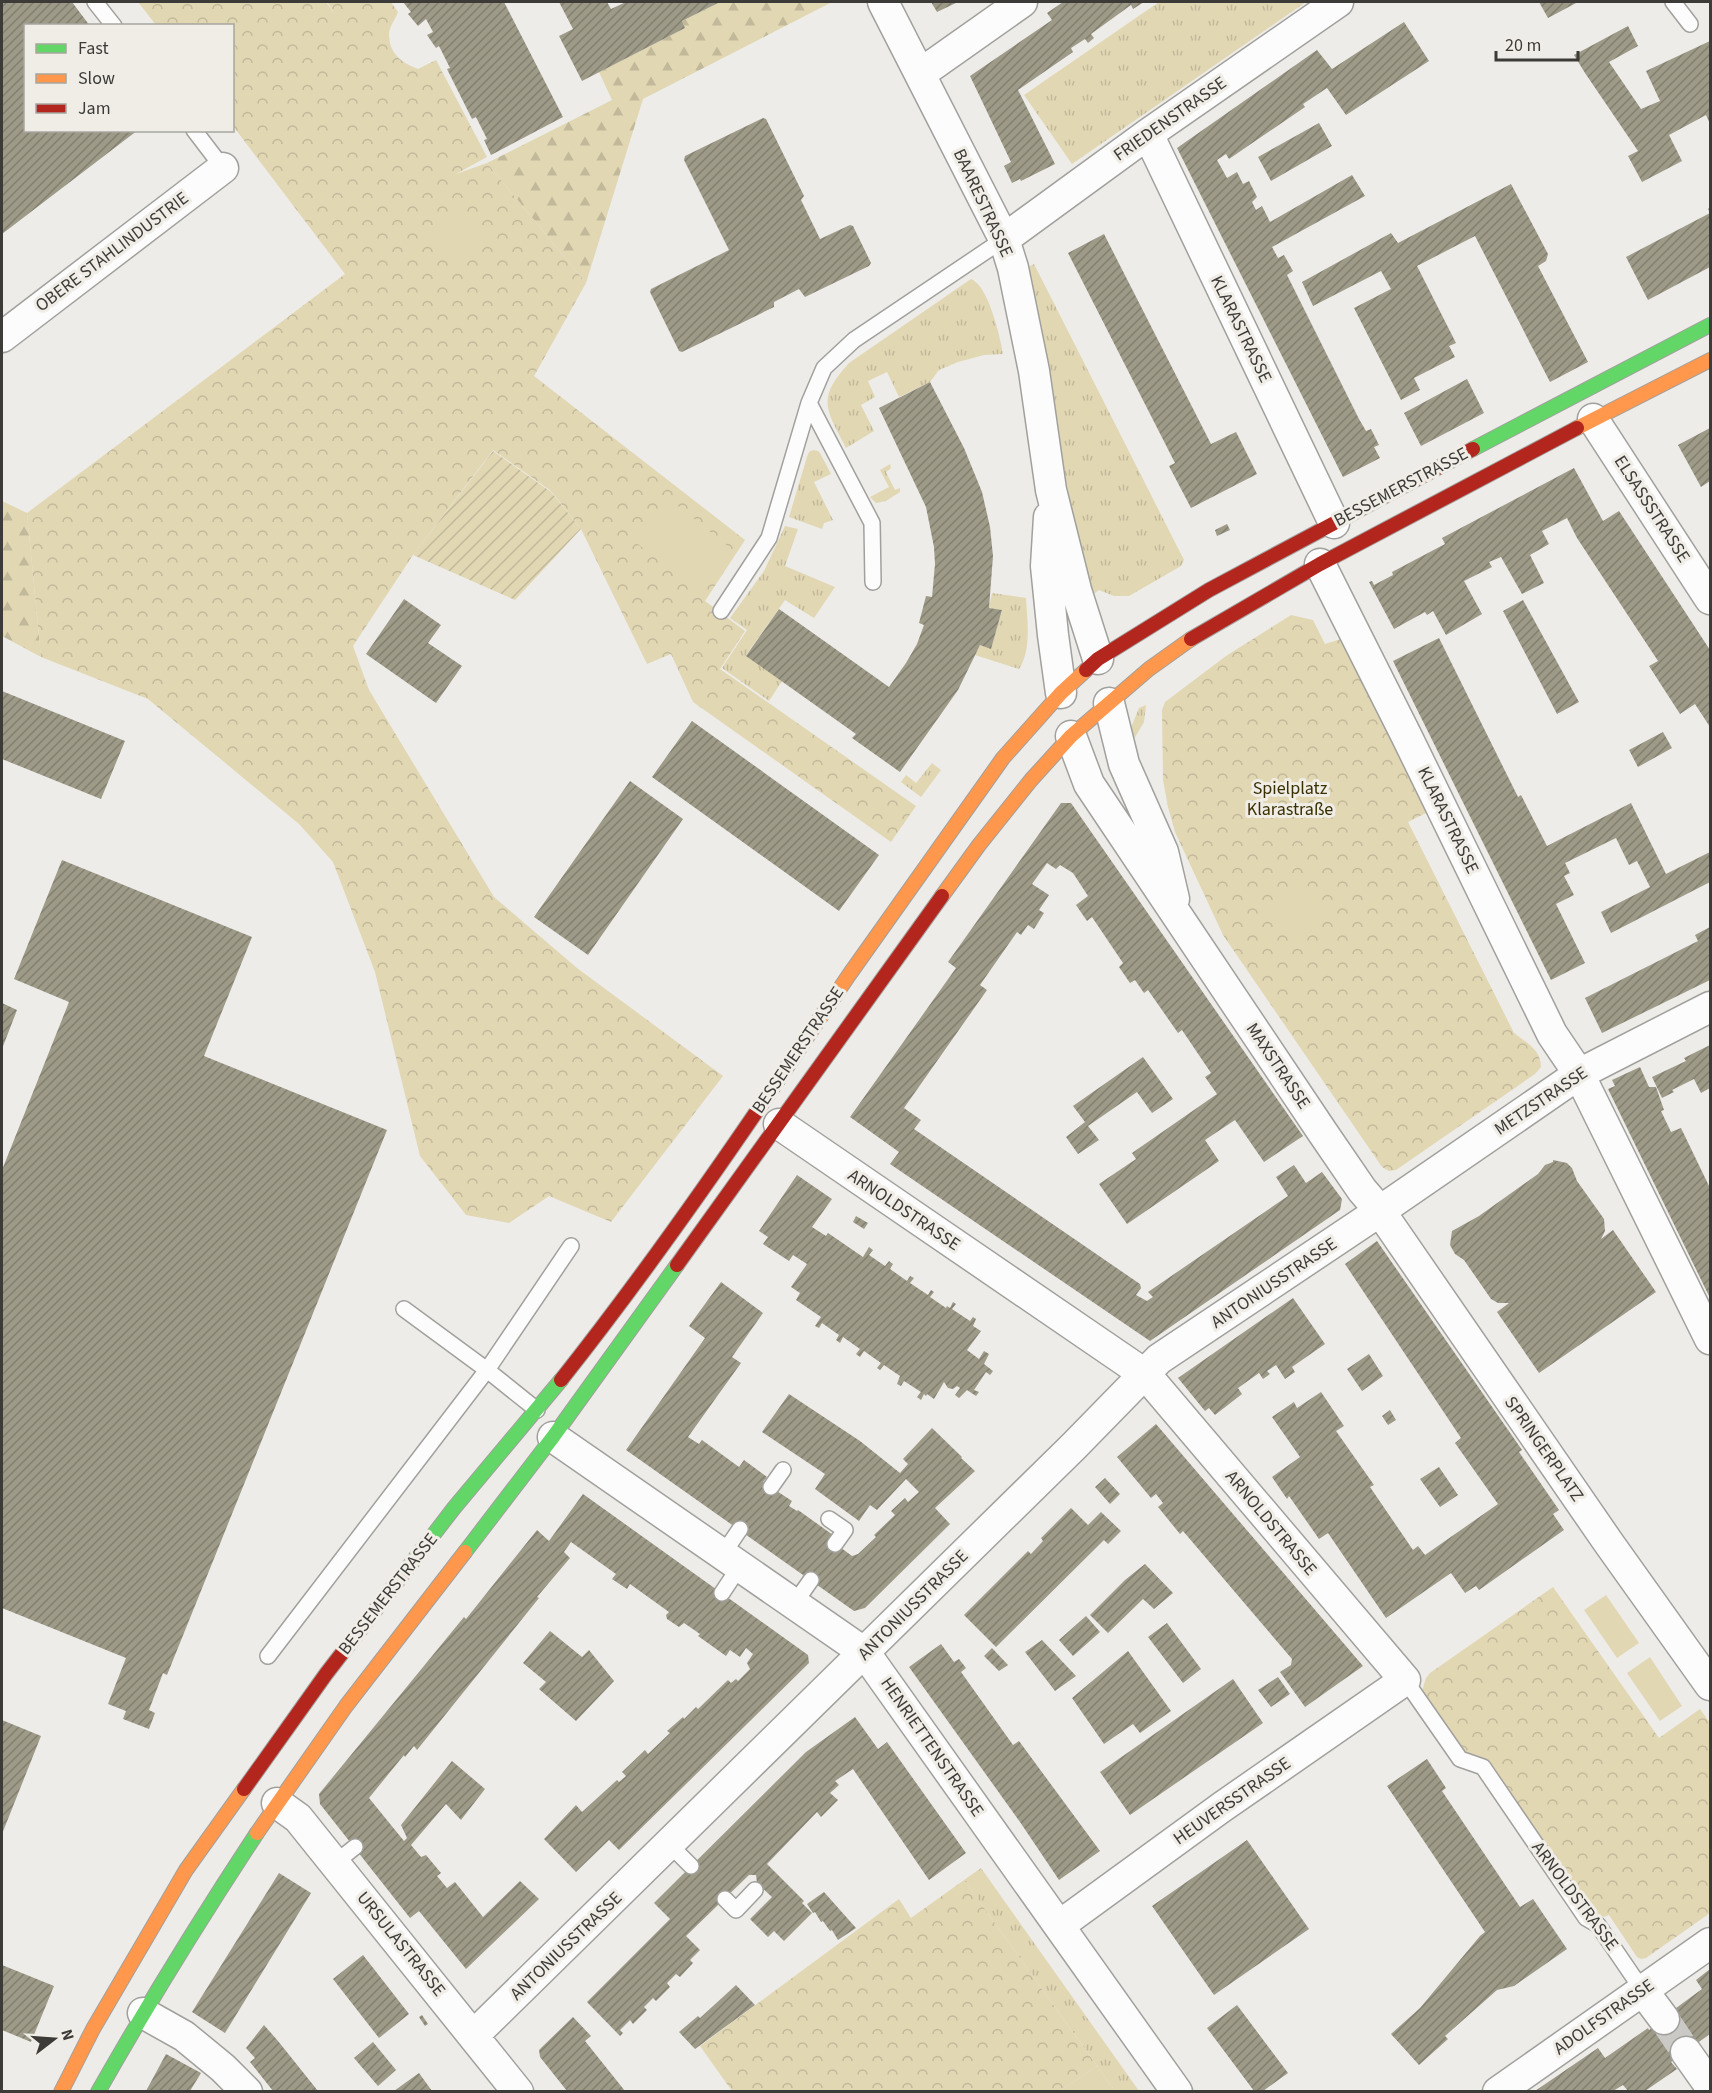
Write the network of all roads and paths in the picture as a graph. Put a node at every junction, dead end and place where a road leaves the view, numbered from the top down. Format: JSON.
{"nodes":[{"id":1,"x":95,"y":2,"type":"edge"},
{"id":2,"x":883,"y":2,"type":"edge"},
{"id":3,"x":1022,"y":2,"type":"edge"},
{"id":4,"x":1338,"y":2,"type":"edge"},
{"id":5,"x":1673,"y":2,"type":"edge"},
{"id":6,"x":112,"y":24,"type":"edge"},
{"id":7,"x":1690,"y":24,"type":"dead end"},
{"id":8,"x":920,"y":74,"type":"junction"},
{"id":9,"x":196,"y":132,"type":"edge"},
{"id":10,"x":1148,"y":134,"type":"junction"},
{"id":11,"x":223,"y":168,"type":"joint"},
{"id":12,"x":1004,"y":239,"type":"junction"},
{"id":13,"x":1710,"y":326,"type":"edge"},
{"id":14,"x":2,"y":337,"type":"edge"},
{"id":15,"x":1710,"y":360,"type":"edge"},
{"id":16,"x":809,"y":403,"type":"junction"},
{"id":17,"x":1593,"y":419,"type":"junction"},
{"id":18,"x":1051,"y":490,"type":"junction"},
{"id":19,"x":1335,"y":524,"type":"junction"},
{"id":20,"x":1320,"y":564,"type":"junction"},
{"id":21,"x":873,"y":582,"type":"dead end"},
{"id":22,"x":1710,"y":599,"type":"edge"},
{"id":23,"x":721,"y":611,"type":"dead end"},
{"id":24,"x":1099,"y":665,"type":"junction"},
{"id":25,"x":1108,"y":697,"type":"junction"},
{"id":26,"x":1067,"y":717,"type":"junction"},
{"id":27,"x":1179,"y":919,"type":"junction"},
{"id":28,"x":1710,"y":1007,"type":"edge"},
{"id":29,"x":1579,"y":1074,"type":"junction"},
{"id":30,"x":779,"y":1124,"type":"junction"},
{"id":31,"x":1380,"y":1211,"type":"junction"},
{"id":32,"x":571,"y":1246,"type":"dead end"},
{"id":33,"x":404,"y":1309,"type":"dead end"},
{"id":34,"x":1710,"y":1339,"type":"edge"},
{"id":35,"x":487,"y":1370,"type":"junction"},
{"id":36,"x":1146,"y":1375,"type":"junction"},
{"id":37,"x":545,"y":1423,"type":"junction"},
{"id":38,"x":783,"y":1470,"type":"dead end"},
{"id":39,"x":771,"y":1487,"type":"dead end"},
{"id":40,"x":829,"y":1519,"type":"dead end"},
{"id":41,"x":740,"y":1529,"type":"dead end"},
{"id":42,"x":836,"y":1544,"type":"dead end"},
{"id":43,"x":731,"y":1560,"type":"junction"},
{"id":44,"x":811,"y":1580,"type":"dead end"},
{"id":45,"x":722,"y":1593,"type":"dead end"},
{"id":46,"x":794,"y":1604,"type":"junction"},
{"id":47,"x":865,"y":1653,"type":"junction"},
{"id":48,"x":267,"y":1656,"type":"dead end"},
{"id":49,"x":1405,"y":1680,"type":"junction"},
{"id":50,"x":1710,"y":1685,"type":"edge"},
{"id":51,"x":262,"y":1793,"type":"junction"},
{"id":52,"x":669,"y":1845,"type":"junction"},
{"id":53,"x":691,"y":1866,"type":"dead end"},
{"id":54,"x":755,"y":1890,"type":"dead end"},
{"id":55,"x":725,"y":1899,"type":"dead end"},
{"id":56,"x":1060,"y":1925,"type":"junction"},
{"id":57,"x":1710,"y":1943,"type":"edge"},
{"id":58,"x":1643,"y":1990,"type":"junction"},
{"id":59,"x":143,"y":2013,"type":"junction"},
{"id":60,"x":1664,"y":2019,"type":"tunnel mouth"},
{"id":61,"x":474,"y":2035,"type":"junction"},
{"id":62,"x":1686,"y":2052,"type":"tunnel mouth"},
{"id":63,"x":1710,"y":2086,"type":"edge"},
{"id":64,"x":62,"y":2091,"type":"edge"},
{"id":65,"x":98,"y":2091,"type":"edge"},
{"id":66,"x":247,"y":2091,"type":"edge"},
{"id":67,"x":518,"y":2091,"type":"edge"},
{"id":68,"x":1177,"y":2091,"type":"edge"},
{"id":69,"x":1498,"y":2091,"type":"edge"}],
"edges":[{"from":1,"to":6,"type":"lane"},
{"from":2,"to":8,"type":"street","name":"BAARESTRASSE"},
{"from":3,"to":8,"type":"street"},
{"from":4,"to":10,"type":"street","name":"FRIEDENSTRASSE"},
{"from":5,"to":7,"type":"lane"},
{"from":8,"to":12,"type":"street","name":"BAARESTRASSE"},
{"from":9,"to":11,"type":"lane"},
{"from":10,"to":12,"type":"street","name":"FRIEDENSTRASSE"},
{"from":10,"to":19,"type":"street","name":"KLARASTRASSE"},
{"from":11,"to":14,"type":"street","name":"OBERE STAHLINDUSTRIE"},
{"from":12,"to":16,"type":"lane"},
{"from":12,"to":18,"type":"street","name":"BAARESTRASSE"},
{"from":13,"to":19,"type":"street","name":"BESSEMERSTRASSE"},
{"from":15,"to":17,"type":"street","name":"BESSEMERSTRASSE"},
{"from":16,"to":21,"type":"lane"},
{"from":16,"to":23,"type":"lane"},
{"from":17,"to":20,"type":"street","name":"BESSEMERSTRASSE"},
{"from":17,"to":22,"type":"street","name":"ELSASSSTRASSE"},
{"from":18,"to":24,"type":"street","name":"BAARESTRASSE"},
{"from":18,"to":26,"type":"street","name":"BAARESTRASSE"},
{"from":19,"to":24,"type":"street","name":"BESSEMERSTRASSE"},
{"from":20,"to":25,"type":"street","name":"BESSEMERSTRASSE"},
{"from":20,"to":29,"type":"street","name":"KLARASTRASSE"},
{"from":24,"to":26,"type":"street","name":"BESSEMERSTRASSE"},
{"from":25,"to":26,"type":"street","name":"BESSEMERSTRASSE"},
{"from":25,"to":27,"type":"street","name":"MAXSTRASSE"},
{"from":26,"to":27,"type":"street","name":"MAXSTRASSE"},
{"from":26,"to":30,"type":"street","name":"BESSEMERSTRASSE"},
{"from":26,"to":37,"type":"street","name":"BESSEMERSTRASSE"},
{"from":27,"to":31,"type":"street","name":"MAXSTRASSE"},
{"from":28,"to":29,"type":"street","name":"METZSTRASSE"},
{"from":29,"to":31,"type":"street","name":"METZSTRASSE"},
{"from":29,"to":34,"type":"street"},
{"from":30,"to":36,"type":"street","name":"ARNOLDSTRASSE"},
{"from":30,"to":37,"type":"street","name":"BESSEMERSTRASSE"},
{"from":31,"to":36,"type":"street","name":"ANTONIUSSTRASSE"},
{"from":31,"to":50,"type":"street","name":"SPRINGERPLATZ"},
{"from":32,"to":35,"type":"lane"},
{"from":33,"to":35,"type":"lane"},
{"from":35,"to":37,"type":"lane"},
{"from":35,"to":48,"type":"lane"},
{"from":36,"to":47,"type":"street","name":"ANTONIUSSTRASSE"},
{"from":36,"to":49,"type":"street","name":"ARNOLDSTRASSE"},
{"from":37,"to":43,"type":"street","name":"HENRIETTENSTRASSE"},
{"from":37,"to":51,"type":"street","name":"BESSEMERSTRASSE"},
{"from":37,"to":51,"type":"street","name":"BESSEMERSTRASSE"},
{"from":38,"to":39,"type":"lane"},
{"from":40,"to":42,"type":"lane"},
{"from":41,"to":43,"type":"lane"},
{"from":43,"to":45,"type":"lane"},
{"from":43,"to":46,"type":"street","name":"HENRIETTENSTRASSE"},
{"from":44,"to":46,"type":"lane"},
{"from":46,"to":47,"type":"street","name":"HENRIETTENSTRASSE"},
{"from":47,"to":52,"type":"street","name":"ANTONIUSSTRASSE"},
{"from":47,"to":56,"type":"street","name":"HENRIETTENSTRASSE"},
{"from":49,"to":56,"type":"street","name":"HEUVERSSTRASSE"},
{"from":49,"to":58,"type":"lane","name":"ARNOLDSTRASSE"},
{"from":51,"to":59,"type":"street","name":"BESSEMERSTRASSE"},
{"from":51,"to":61,"type":"street","name":"URSULASTRASSE"},
{"from":51,"to":64,"type":"street","name":"BESSEMERSTRASSE"},
{"from":52,"to":53,"type":"lane"},
{"from":52,"to":61,"type":"street","name":"ANTONIUSSTRASSE"},
{"from":54,"to":55,"type":"lane"},
{"from":56,"to":68,"type":"street","name":"HENRIETTENSTRASSE"},
{"from":57,"to":58,"type":"street","name":"ADOLFSTRASSE"},
{"from":58,"to":60,"type":"street","name":"ARNOLDSTRASSE"},
{"from":58,"to":69,"type":"street","name":"ADOLFSTRASSE"},
{"from":59,"to":65,"type":"street","name":"BESSEMERSTRASSE"},
{"from":59,"to":66,"type":"street"},
{"from":61,"to":67,"type":"street","name":"URSULASTRASSE"},
{"from":62,"to":63,"type":"street"}]}
